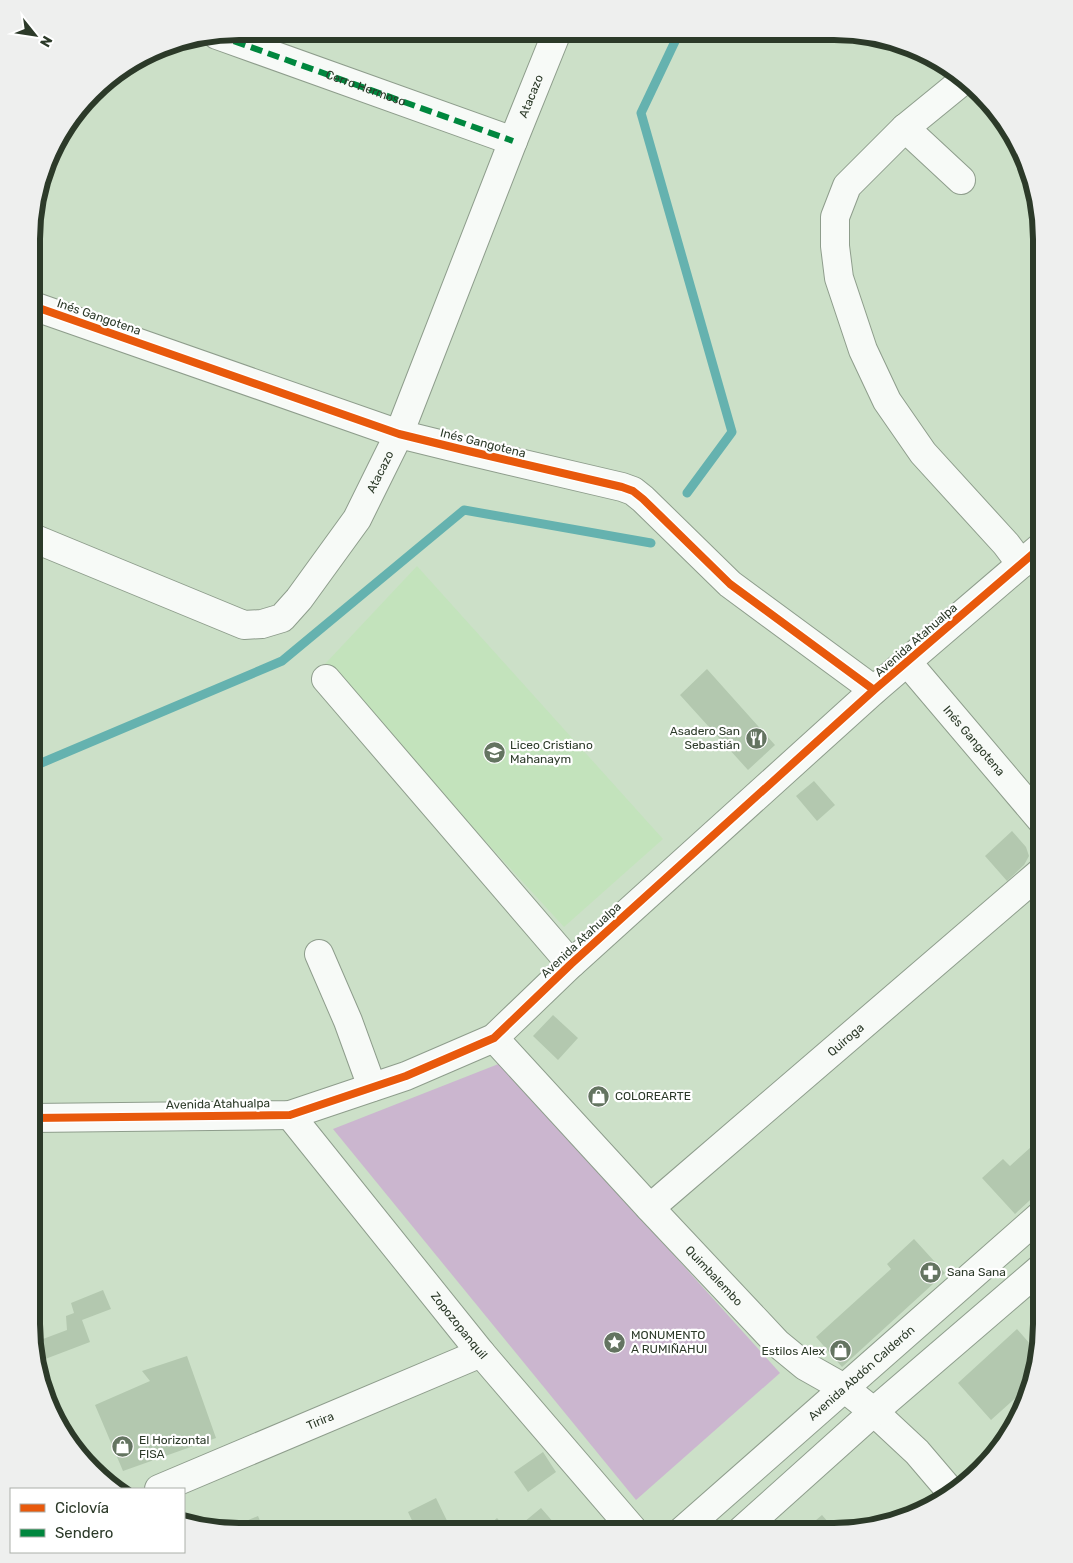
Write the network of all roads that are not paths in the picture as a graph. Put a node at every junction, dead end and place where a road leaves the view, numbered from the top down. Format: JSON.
{"nodes":[{"id":1,"x":231,"y":40,"type":"edge"},
{"id":2,"x":553,"y":40,"type":"edge"},
{"id":3,"x":959,"y":84,"type":"edge"},
{"id":4,"x":905,"y":128,"type":"junction"},
{"id":5,"x":513,"y":141,"type":"junction"},
{"id":6,"x":961,"y":180,"type":"dead end"},
{"id":7,"x":40,"y":308,"type":"edge"},
{"id":8,"x":399,"y":434,"type":"junction"},
{"id":9,"x":40,"y":541,"type":"edge"},
{"id":10,"x":1033,"y":554,"type":"edge"},
{"id":11,"x":1021,"y":564,"type":"junction"},
{"id":12,"x":908,"y":663,"type":"junction"},
{"id":13,"x":326,"y":680,"type":"dead end"},
{"id":14,"x":874,"y":690,"type":"junction"},
{"id":15,"x":1033,"y":810,"type":"edge"},
{"id":16,"x":1033,"y":880,"type":"edge"},
{"id":17,"x":319,"y":954,"type":"dead end"},
{"id":18,"x":570,"y":964,"type":"junction"},
{"id":19,"x":494,"y":1038,"type":"junction"},
{"id":20,"x":372,"y":1087,"type":"junction"},
{"id":21,"x":290,"y":1114,"type":"junction"},
{"id":22,"x":40,"y":1118,"type":"edge"},
{"id":23,"x":650,"y":1208,"type":"junction"},
{"id":24,"x":1033,"y":1222,"type":"edge"},
{"id":25,"x":1033,"y":1275,"type":"edge"},
{"id":26,"x":481,"y":1353,"type":"junction"},
{"id":27,"x":844,"y":1388,"type":"junction"},
{"id":28,"x":873,"y":1411,"type":"junction"},
{"id":29,"x":161,"y":1488,"type":"edge"},
{"id":30,"x":948,"y":1488,"type":"edge"},
{"id":31,"x":627,"y":1523,"type":"edge"},
{"id":32,"x":691,"y":1523,"type":"edge"},
{"id":33,"x":750,"y":1523,"type":"edge"}],
"edges":[{"from":1,"to":5,"type":"street","name":"Cerro Hermoso"},
{"from":2,"to":5,"type":"street","name":"Atacazo"},
{"from":3,"to":4,"type":"street"},
{"from":4,"to":6,"type":"street"},
{"from":4,"to":11,"type":"street"},
{"from":5,"to":8,"type":"street","name":"Atacazo"},
{"from":7,"to":8,"type":"street","name":"Inés Gangotena"},
{"from":8,"to":9,"type":"street","name":"Atacazo"},
{"from":8,"to":14,"type":"street","name":"Inés Gangotena"},
{"from":10,"to":11,"type":"street","name":"Avenida Atahualpa"},
{"from":11,"to":12,"type":"street","name":"Avenida Atahualpa"},
{"from":12,"to":14,"type":"street","name":"Avenida Atahualpa"},
{"from":12,"to":15,"type":"street","name":"Inés Gangotena"},
{"from":13,"to":18,"type":"street"},
{"from":14,"to":18,"type":"street","name":"Avenida Atahualpa"},
{"from":16,"to":23,"type":"street","name":"Quiroga"},
{"from":17,"to":20,"type":"street"},
{"from":18,"to":19,"type":"street","name":"Avenida Atahualpa"},
{"from":19,"to":20,"type":"street","name":"Avenida Atahualpa"},
{"from":19,"to":23,"type":"street","name":"Quimbalembo"},
{"from":20,"to":21,"type":"street","name":"Avenida Atahualpa"},
{"from":21,"to":22,"type":"street","name":"Avenida Atahualpa"},
{"from":21,"to":26,"type":"street","name":"Zopozopanquil"},
{"from":23,"to":27,"type":"street","name":"Quimbalembo"},
{"from":24,"to":27,"type":"street","name":"Avenida Abdón Calderón"},
{"from":25,"to":28,"type":"street"},
{"from":26,"to":29,"type":"street","name":"Tirira"},
{"from":26,"to":31,"type":"street","name":"Zopozopanquil"},
{"from":27,"to":28,"type":"street","name":"Quimbalembo"},
{"from":27,"to":32,"type":"street","name":"Avenida Abdón Calderón"},
{"from":28,"to":30,"type":"street","name":"Quimbalembo"},
{"from":28,"to":33,"type":"street"}]}
